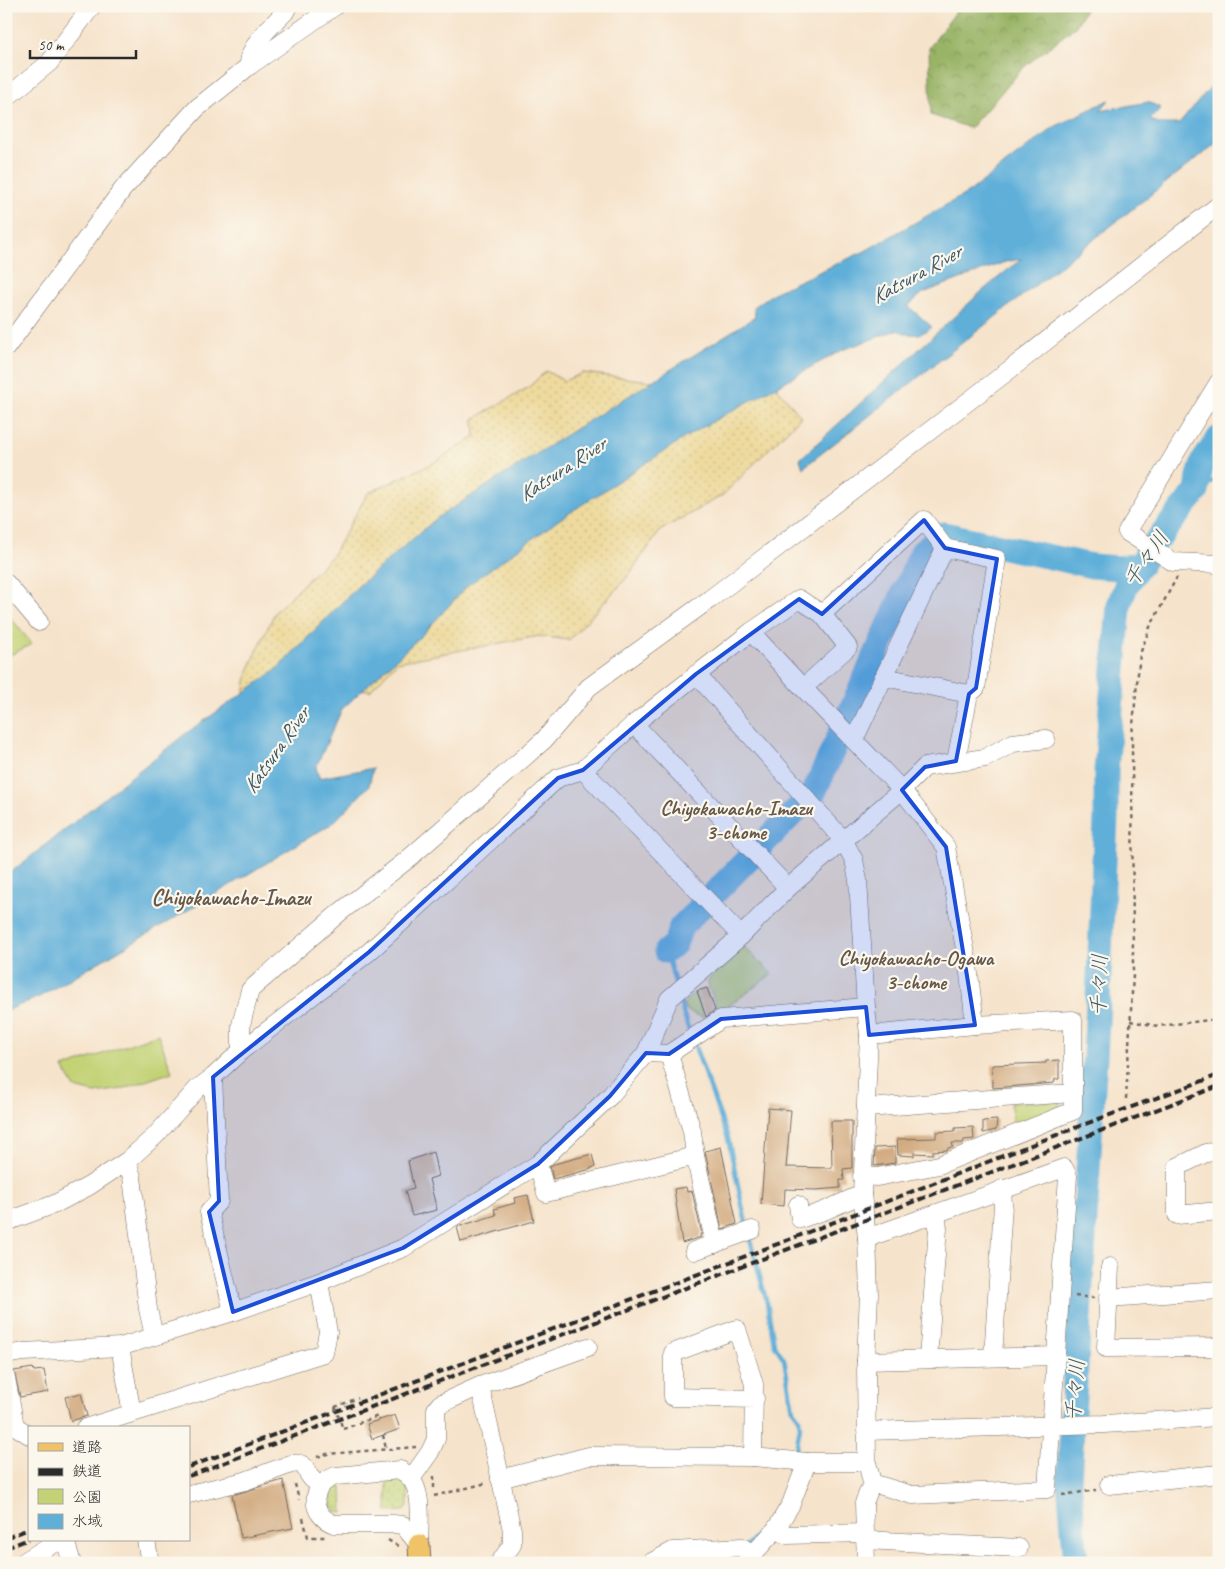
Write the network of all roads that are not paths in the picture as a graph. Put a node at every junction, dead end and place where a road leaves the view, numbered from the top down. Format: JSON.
{"nodes":[{"id":1,"x":92,"y":6,"type":"edge"},
{"id":2,"x":288,"y":6,"type":"edge"},
{"id":3,"x":335,"y":6,"type":"edge"},
{"id":4,"x":249,"y":66,"type":"junction"},
{"id":5,"x":6,"y":98,"type":"edge"},
{"id":6,"x":1219,"y":205,"type":"edge"},
{"id":7,"x":6,"y":348,"type":"edge"},
{"id":8,"x":1219,"y":382,"type":"edge"},
{"id":9,"x":945,"y":548,"type":"junction"},
{"id":10,"x":1219,"y":564,"type":"edge"},
{"id":11,"x":6,"y":583,"type":"edge"},
{"id":12,"x":822,"y":614,"type":"junction"},
{"id":13,"x":39,"y":622,"type":"dead end"},
{"id":14,"x":752,"y":632,"type":"junction"},
{"id":15,"x":696,"y":674,"type":"junction"},
{"id":16,"x":884,"y":677,"type":"junction"},
{"id":17,"x":803,"y":688,"type":"junction"},
{"id":18,"x":969,"y":694,"type":"junction"},
{"id":19,"x":634,"y":724,"type":"junction"},
{"id":20,"x":1046,"y":738,"type":"dead end"},
{"id":21,"x":854,"y":740,"type":"junction"},
{"id":22,"x":956,"y":761,"type":"junction"},
{"id":23,"x":583,"y":770,"type":"junction"},
{"id":24,"x":902,"y":790,"type":"junction"},
{"id":25,"x":844,"y":841,"type":"junction"},
{"id":26,"x":788,"y":888,"type":"junction"},
{"id":27,"x":741,"y":936,"type":"junction"},
{"id":28,"x":866,"y":1007,"type":"junction"},
{"id":29,"x":975,"y":1025,"type":"junction"},
{"id":30,"x":869,"y":1035,"type":"junction"},
{"id":31,"x":241,"y":1051,"type":"junction"},
{"id":32,"x":646,"y":1053,"type":"junction"},
{"id":33,"x":669,"y":1054,"type":"junction"},
{"id":34,"x":213,"y":1077,"type":"junction"},
{"id":35,"x":1073,"y":1093,"type":"junction"},
{"id":36,"x":866,"y":1108,"type":"junction"},
{"id":37,"x":1219,"y":1150,"type":"edge"},
{"id":38,"x":695,"y":1156,"type":"junction"},
{"id":39,"x":127,"y":1161,"type":"junction"},
{"id":40,"x":538,"y":1164,"type":"junction"},
{"id":41,"x":862,"y":1176,"type":"junction"},
{"id":42,"x":1002,"y":1189,"type":"junction"},
{"id":43,"x":862,"y":1194,"type":"junction"},
{"id":44,"x":798,"y":1205,"type":"dead end"},
{"id":45,"x":1219,"y":1210,"type":"edge"},
{"id":46,"x":936,"y":1214,"type":"junction"},
{"id":47,"x":6,"y":1222,"type":"edge"},
{"id":48,"x":749,"y":1232,"type":"dead end"},
{"id":49,"x":867,"y":1238,"type":"junction"},
{"id":50,"x":715,"y":1244,"type":"junction"},
{"id":51,"x":694,"y":1251,"type":"dead end"},
{"id":52,"x":1110,"y":1267,"type":"dead end"},
{"id":53,"x":319,"y":1282,"type":"junction"},
{"id":54,"x":1219,"y":1290,"type":"edge"},
{"id":55,"x":1103,"y":1298,"type":"junction"},
{"id":56,"x":233,"y":1312,"type":"junction"},
{"id":57,"x":154,"y":1336,"type":"junction"},
{"id":58,"x":120,"y":1346,"type":"junction"},
{"id":59,"x":588,"y":1347,"type":"dead end"},
{"id":60,"x":1219,"y":1347,"type":"edge"},
{"id":61,"x":6,"y":1355,"type":"edge"},
{"id":62,"x":1056,"y":1356,"type":"junction"},
{"id":63,"x":993,"y":1357,"type":"junction"},
{"id":64,"x":928,"y":1359,"type":"junction"},
{"id":65,"x":866,"y":1360,"type":"junction"},
{"id":66,"x":6,"y":1378,"type":"edge"},
{"id":67,"x":480,"y":1386,"type":"junction"},
{"id":68,"x":754,"y":1399,"type":"junction"},
{"id":69,"x":132,"y":1413,"type":"junction"},
{"id":70,"x":1219,"y":1417,"type":"edge"},
{"id":71,"x":91,"y":1426,"type":"edge"},
{"id":72,"x":1056,"y":1426,"type":"junction"},
{"id":73,"x":866,"y":1431,"type":"junction"},
{"id":74,"x":28,"y":1434,"type":"edge"},
{"id":75,"x":753,"y":1457,"type":"junction"},
{"id":76,"x":807,"y":1462,"type":"junction"},
{"id":77,"x":867,"y":1462,"type":"junction"},
{"id":78,"x":1219,"y":1474,"type":"edge"},
{"id":79,"x":411,"y":1478,"type":"junction"},
{"id":80,"x":500,"y":1479,"type":"junction"},
{"id":81,"x":872,"y":1483,"type":"junction"},
{"id":82,"x":320,"y":1484,"type":"junction"},
{"id":83,"x":1109,"y":1485,"type":"road end"},
{"id":84,"x":190,"y":1494,"type":"edge"},
{"id":85,"x":426,"y":1496,"type":"junction"},
{"id":86,"x":403,"y":1525,"type":"junction"},
{"id":87,"x":776,"y":1529,"type":"junction"},
{"id":88,"x":865,"y":1536,"type":"junction"},
{"id":89,"x":60,"y":1542,"type":"edge"},
{"id":90,"x":66,"y":1542,"type":"edge"},
{"id":91,"x":146,"y":1542,"type":"edge"},
{"id":92,"x":1019,"y":1548,"type":"dead end"},
{"id":93,"x":420,"y":1554,"type":"edge"},
{"id":94,"x":749,"y":1558,"type":"edge"},
{"id":95,"x":22,"y":1563,"type":"edge"},
{"id":96,"x":72,"y":1563,"type":"edge"},
{"id":97,"x":150,"y":1563,"type":"edge"},
{"id":98,"x":499,"y":1563,"type":"edge"},
{"id":99,"x":650,"y":1563,"type":"edge"},
{"id":100,"x":866,"y":1563,"type":"edge"}],
"edges":[{"from":1,"to":5,"type":"street"},
{"from":2,"to":4,"type":"street"},
{"from":3,"to":4,"type":"street"},
{"from":4,"to":7,"type":"street"},
{"from":6,"to":31,"type":"street"},
{"from":8,"to":10,"type":"street"},
{"from":9,"to":12,"type":"street"},
{"from":9,"to":16,"type":"street"},
{"from":9,"to":18,"type":"street"},
{"from":11,"to":13,"type":"street"},
{"from":12,"to":14,"type":"street"},
{"from":12,"to":17,"type":"street"},
{"from":14,"to":15,"type":"street"},
{"from":14,"to":17,"type":"street"},
{"from":15,"to":19,"type":"street"},
{"from":15,"to":25,"type":"street"},
{"from":16,"to":18,"type":"street"},
{"from":16,"to":21,"type":"street"},
{"from":17,"to":21,"type":"street"},
{"from":18,"to":22,"type":"street"},
{"from":19,"to":23,"type":"street"},
{"from":19,"to":26,"type":"street"},
{"from":20,"to":22,"type":"street"},
{"from":21,"to":24,"type":"street"},
{"from":22,"to":24,"type":"street"},
{"from":23,"to":27,"type":"street"},
{"from":23,"to":31,"type":"street"},
{"from":24,"to":25,"type":"street"},
{"from":24,"to":29,"type":"street"},
{"from":25,"to":26,"type":"street"},
{"from":25,"to":28,"type":"street"},
{"from":26,"to":27,"type":"street"},
{"from":27,"to":32,"type":"street"},
{"from":28,"to":30,"type":"street"},
{"from":28,"to":33,"type":"street"},
{"from":29,"to":30,"type":"street"},
{"from":29,"to":35,"type":"street"},
{"from":30,"to":36,"type":"street"},
{"from":31,"to":34,"type":"street"},
{"from":32,"to":33,"type":"street"},
{"from":32,"to":40,"type":"street"},
{"from":33,"to":38,"type":"street"},
{"from":34,"to":39,"type":"street"},
{"from":34,"to":56,"type":"street"},
{"from":35,"to":36,"type":"street"},
{"from":35,"to":41,"type":"street"},
{"from":36,"to":41,"type":"street"},
{"from":37,"to":45,"type":"street"},
{"from":38,"to":40,"type":"street"},
{"from":38,"to":50,"type":"street"},
{"from":39,"to":47,"type":"street"},
{"from":39,"to":57,"type":"street"},
{"from":40,"to":53,"type":"street"},
{"from":41,"to":43,"type":"street"},
{"from":42,"to":46,"type":"street"},
{"from":42,"to":62,"type":"street"},
{"from":42,"to":63,"type":"street"},
{"from":43,"to":44,"type":"street"},
{"from":43,"to":49,"type":"street"},
{"from":46,"to":49,"type":"street"},
{"from":46,"to":64,"type":"street"},
{"from":48,"to":50,"type":"street"},
{"from":49,"to":65,"type":"street"},
{"from":50,"to":51,"type":"street"},
{"from":52,"to":55,"type":"street"},
{"from":53,"to":56,"type":"street"},
{"from":53,"to":69,"type":"street"},
{"from":54,"to":55,"type":"street"},
{"from":55,"to":60,"type":"street"},
{"from":56,"to":57,"type":"street"},
{"from":57,"to":58,"type":"street"},
{"from":58,"to":61,"type":"street"},
{"from":58,"to":69,"type":"street"},
{"from":59,"to":67,"type":"street"},
{"from":62,"to":63,"type":"street"},
{"from":62,"to":72,"type":"street"},
{"from":63,"to":64,"type":"street"},
{"from":64,"to":65,"type":"street"},
{"from":65,"to":73,"type":"street"},
{"from":66,"to":74,"type":"street"},
{"from":67,"to":79,"type":"street"},
{"from":67,"to":80,"type":"street"},
{"from":68,"to":68,"type":"street"},
{"from":68,"to":75,"type":"street"},
{"from":69,"to":71,"type":"street"},
{"from":70,"to":72,"type":"street"},
{"from":72,"to":73,"type":"street"},
{"from":72,"to":81,"type":"street"},
{"from":73,"to":77,"type":"street"},
{"from":75,"to":76,"type":"street"},
{"from":75,"to":80,"type":"street"},
{"from":76,"to":77,"type":"street"},
{"from":76,"to":87,"type":"street"},
{"from":77,"to":81,"type":"street"},
{"from":78,"to":83,"type":"street"},
{"from":79,"to":82,"type":"street"},
{"from":79,"to":85,"type":"street"},
{"from":80,"to":98,"type":"street"},
{"from":81,"to":88,"type":"street"},
{"from":82,"to":84,"type":"street"},
{"from":82,"to":86,"type":"street"},
{"from":85,"to":86,"type":"street"},
{"from":85,"to":93,"type":"street"},
{"from":86,"to":93,"type":"street"},
{"from":87,"to":88,"type":"street"},
{"from":87,"to":94,"type":"street"},
{"from":88,"to":92,"type":"street"},
{"from":88,"to":100,"type":"street"},
{"from":89,"to":95,"type":"street"},
{"from":90,"to":96,"type":"street"},
{"from":91,"to":97,"type":"street"},
{"from":94,"to":99,"type":"street"}]}
